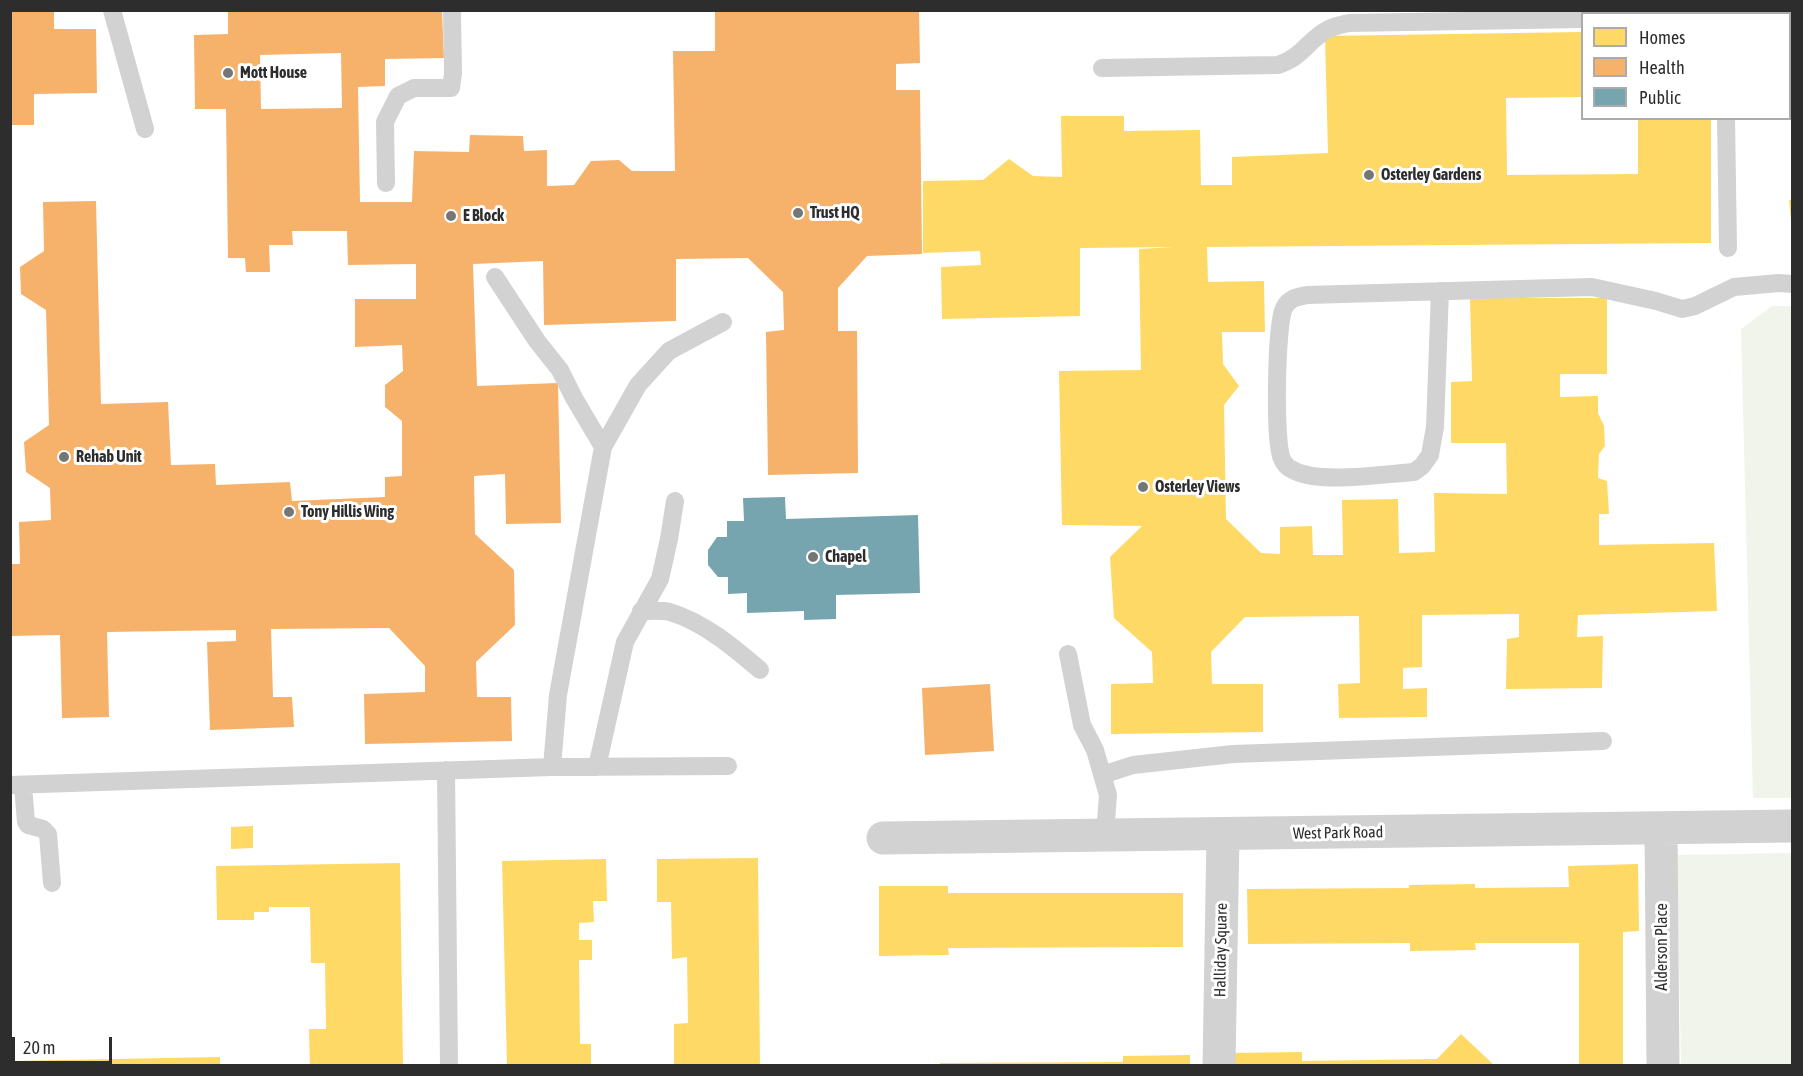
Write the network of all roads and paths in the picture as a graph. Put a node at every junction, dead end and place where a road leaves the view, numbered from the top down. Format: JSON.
{"nodes":[{"id":1,"x":112,"y":10,"type":"edge"},
{"id":2,"x":452,"y":10,"type":"edge"},
{"id":3,"x":1581,"y":19,"type":"edge"},
{"id":4,"x":1102,"y":68,"type":"dead end"},
{"id":5,"x":1726,"y":120,"type":"edge"},
{"id":6,"x":145,"y":129,"type":"dead end"},
{"id":7,"x":386,"y":183,"type":"dead end"},
{"id":8,"x":1728,"y":248,"type":"dead end"},
{"id":9,"x":495,"y":278,"type":"dead end"},
{"id":10,"x":1792,"y":284,"type":"edge"},
{"id":11,"x":1440,"y":291,"type":"junction"},
{"id":12,"x":723,"y":322,"type":"dead end"},
{"id":13,"x":603,"y":447,"type":"junction"},
{"id":14,"x":675,"y":501,"type":"dead end"},
{"id":15,"x":641,"y":611,"type":"junction"},
{"id":16,"x":1068,"y":654,"type":"dead end"},
{"id":17,"x":760,"y":670,"type":"dead end"},
{"id":18,"x":1604,"y":741,"type":"dead end"},
{"id":19,"x":728,"y":766,"type":"dead end"},
{"id":20,"x":552,"y":767,"type":"junction"},
{"id":21,"x":597,"y":767,"type":"junction"},
{"id":22,"x":446,"y":770,"type":"junction"},
{"id":23,"x":1102,"y":775,"type":"junction"},
{"id":24,"x":17,"y":785,"type":"edge"},
{"id":25,"x":1792,"y":826,"type":"edge"},
{"id":26,"x":1661,"y":828,"type":"junction"},
{"id":27,"x":1222,"y":834,"type":"junction"},
{"id":28,"x":1105,"y":835,"type":"junction"},
{"id":29,"x":883,"y":838,"type":"dead end"},
{"id":30,"x":52,"y":883,"type":"dead end"},
{"id":31,"x":449,"y":1065,"type":"edge"},
{"id":32,"x":1219,"y":1065,"type":"edge"},
{"id":33,"x":1663,"y":1065,"type":"edge"}],
"edges":[{"from":1,"to":6,"type":"lane"},
{"from":2,"to":7,"type":"lane"},
{"from":3,"to":4,"type":"lane"},
{"from":5,"to":8,"type":"lane"},
{"from":9,"to":13,"type":"lane"},
{"from":10,"to":11,"type":"lane"},
{"from":11,"to":11,"type":"lane"},
{"from":12,"to":13,"type":"lane"},
{"from":13,"to":20,"type":"lane"},
{"from":14,"to":15,"type":"lane"},
{"from":15,"to":17,"type":"lane"},
{"from":15,"to":21,"type":"lane"},
{"from":16,"to":23,"type":"lane"},
{"from":18,"to":23,"type":"lane"},
{"from":19,"to":21,"type":"lane"},
{"from":20,"to":21,"type":"lane"},
{"from":20,"to":22,"type":"lane"},
{"from":22,"to":24,"type":"lane"},
{"from":22,"to":31,"type":"lane"},
{"from":23,"to":28,"type":"lane"},
{"from":24,"to":30,"type":"lane"},
{"from":25,"to":26,"type":"street","name":"West Park Road"},
{"from":26,"to":27,"type":"street","name":"West Park Road"},
{"from":26,"to":33,"type":"street","name":"Alderson Place"},
{"from":27,"to":28,"type":"street","name":"West Park Road"},
{"from":27,"to":32,"type":"street","name":"Halliday Square"},
{"from":28,"to":29,"type":"street","name":"West Park Road"}]}
